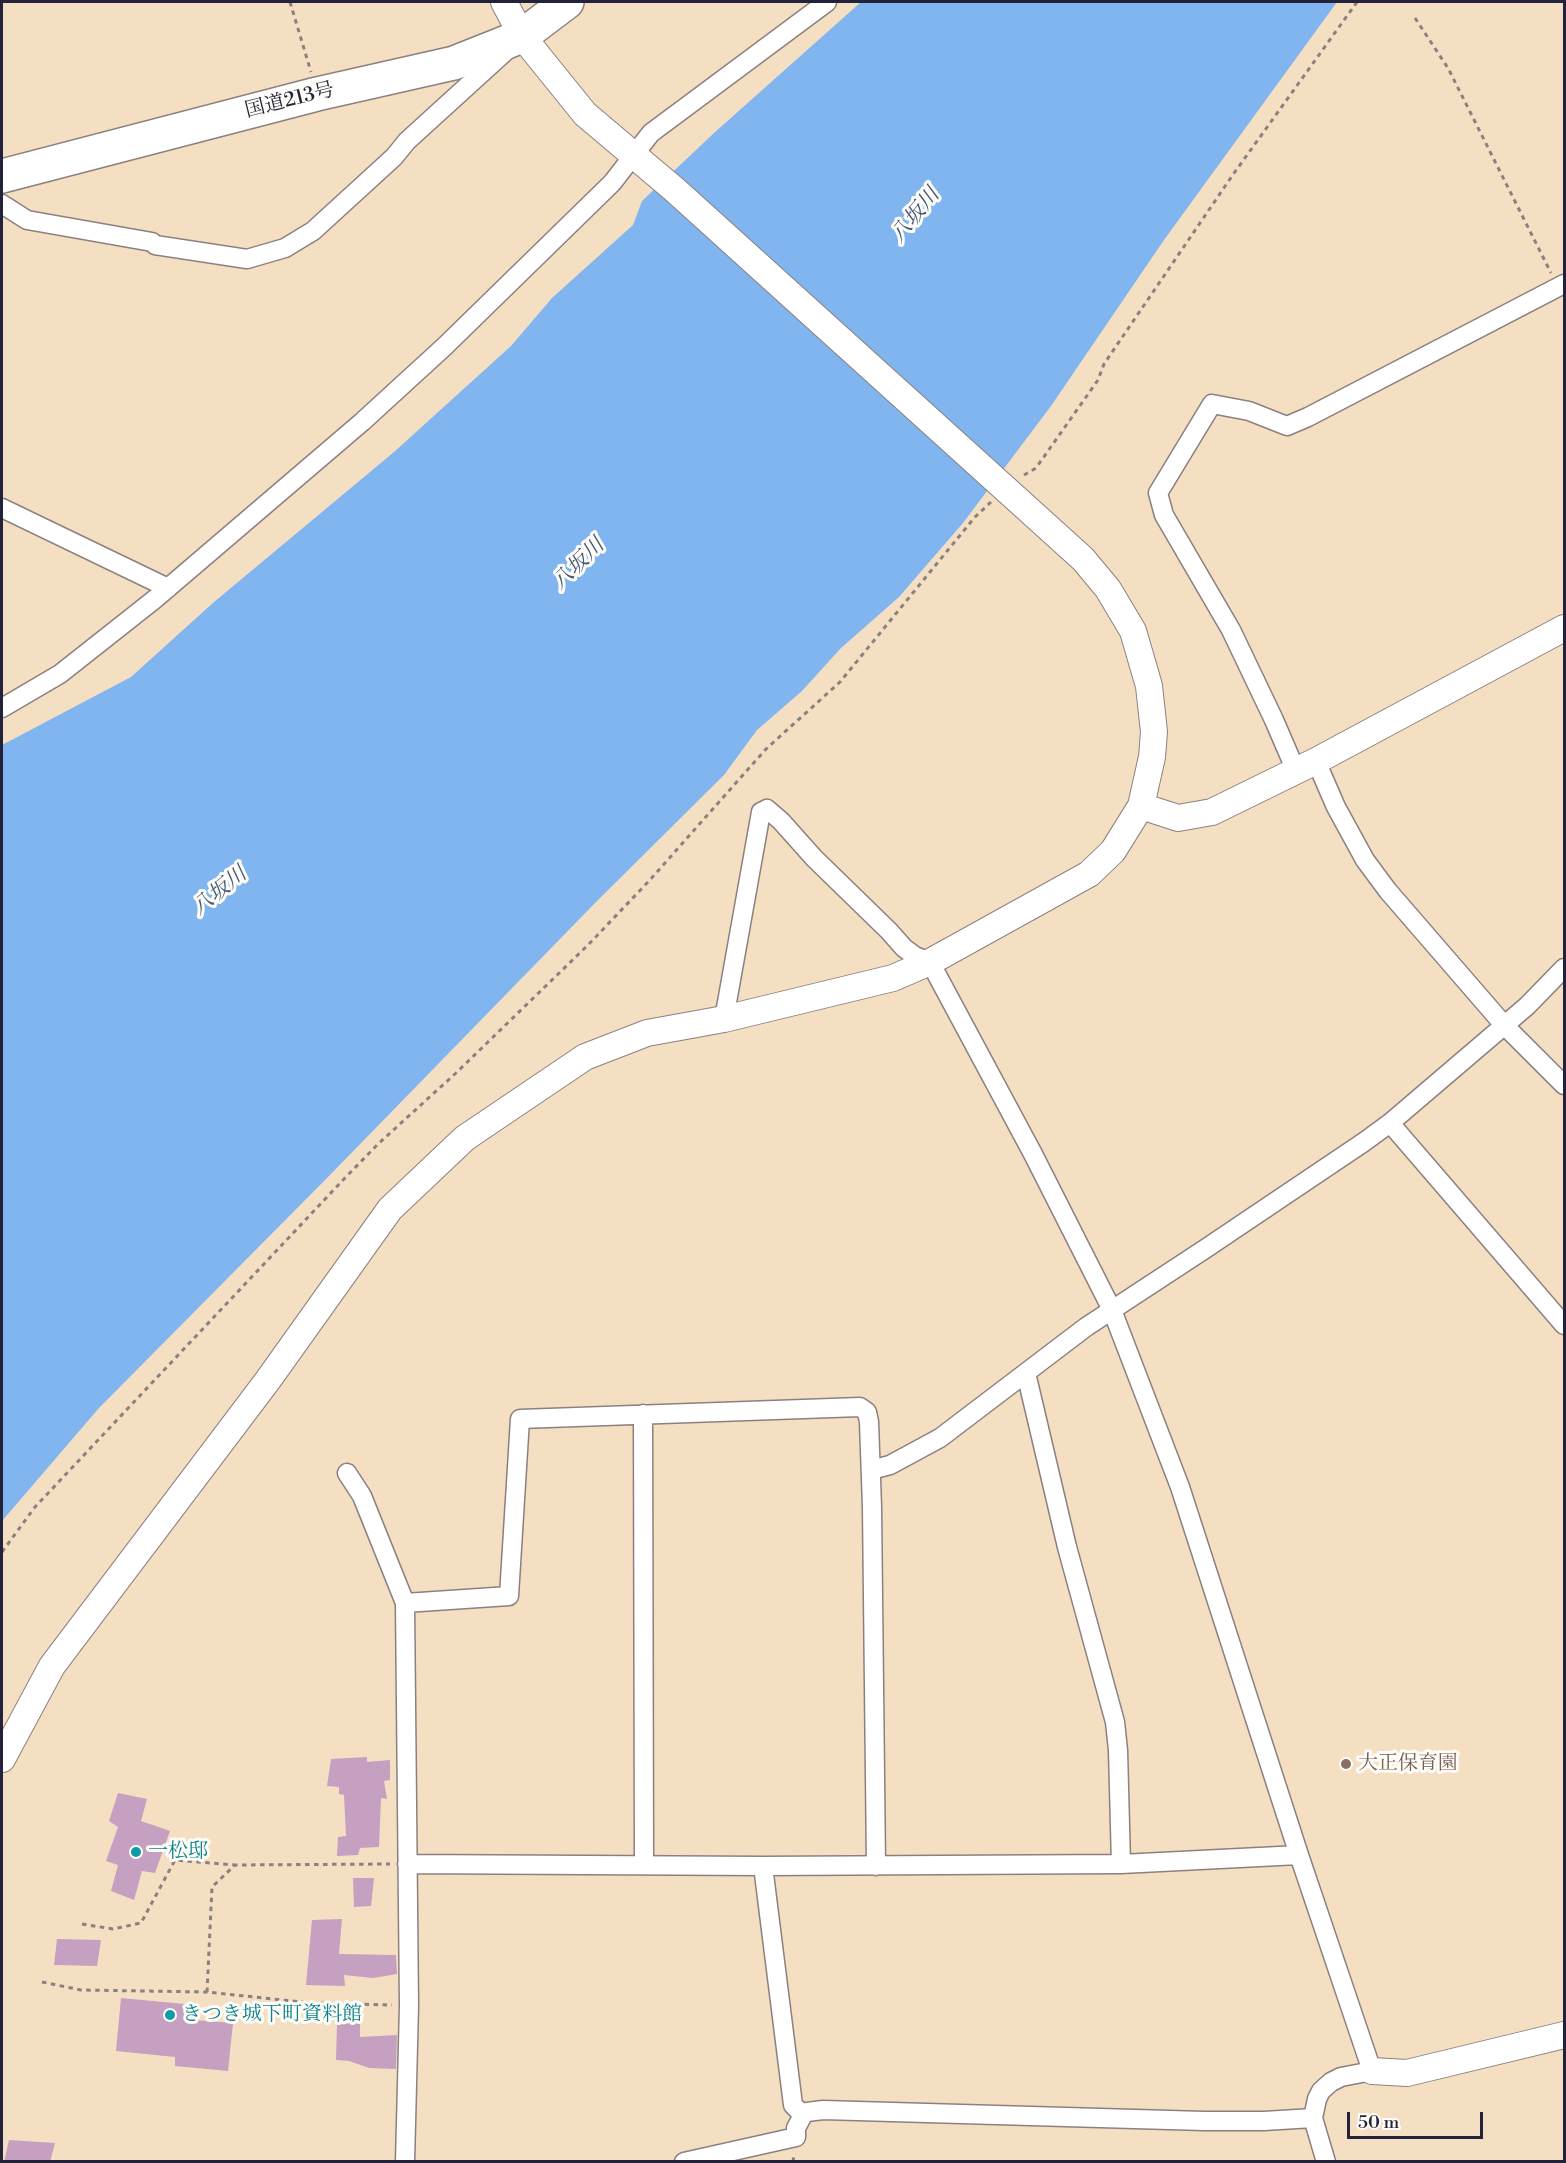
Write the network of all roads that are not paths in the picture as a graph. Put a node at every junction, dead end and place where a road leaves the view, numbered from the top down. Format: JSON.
{"nodes":[{"id":1,"x":504,"y":2,"type":"edge"},
{"id":2,"x":567,"y":2,"type":"edge"},
{"id":3,"x":827,"y":2,"type":"edge"},
{"id":4,"x":522,"y":36,"type":"junction"},
{"id":5,"x":634,"y":155,"type":"junction"},
{"id":6,"x":2,"y":176,"type":"edge"},
{"id":7,"x":2,"y":204,"type":"edge"},
{"id":8,"x":1562,"y":291,"type":"edge"},
{"id":9,"x":2,"y":508,"type":"edge"},
{"id":10,"x":168,"y":588,"type":"junction"},
{"id":11,"x":1564,"y":628,"type":"edge"},
{"id":12,"x":2,"y":708,"type":"edge"},
{"id":13,"x":1306,"y":766,"type":"junction"},
{"id":14,"x":1142,"y":806,"type":"junction"},
{"id":15,"x":930,"y":962,"type":"junction"},
{"id":16,"x":1564,"y":968,"type":"edge"},
{"id":17,"x":724,"y":1019,"type":"junction"},
{"id":18,"x":1504,"y":1025,"type":"junction"},
{"id":19,"x":1564,"y":1085,"type":"edge"},
{"id":20,"x":1390,"y":1123,"type":"junction"},
{"id":21,"x":1112,"y":1310,"type":"junction"},
{"id":22,"x":1564,"y":1325,"type":"edge"},
{"id":23,"x":1026,"y":1373,"type":"junction"},
{"id":24,"x":643,"y":1414,"type":"junction"},
{"id":25,"x":871,"y":1470,"type":"junction"},
{"id":26,"x":347,"y":1473,"type":"dead end"},
{"id":27,"x":405,"y":1603,"type":"junction"},
{"id":28,"x":2,"y":1759,"type":"edge"},
{"id":29,"x":1299,"y":1855,"type":"junction"},
{"id":30,"x":407,"y":1864,"type":"junction"},
{"id":31,"x":644,"y":1864,"type":"junction"},
{"id":32,"x":1121,"y":1864,"type":"junction"},
{"id":33,"x":763,"y":1866,"type":"junction"},
{"id":34,"x":876,"y":1866,"type":"junction"},
{"id":35,"x":1564,"y":2035,"type":"edge"},
{"id":36,"x":1372,"y":2071,"type":"junction"},
{"id":37,"x":803,"y":2115,"type":"junction"},
{"id":38,"x":1313,"y":2118,"type":"junction"},
{"id":39,"x":405,"y":2162,"type":"edge"},
{"id":40,"x":684,"y":2162,"type":"edge"},
{"id":41,"x":1326,"y":2162,"type":"edge"}],
"edges":[{"from":1,"to":4,"type":"street"},
{"from":2,"to":4,"type":"highway","name":"国道213号"},
{"from":3,"to":5,"type":"street"},
{"from":4,"to":5,"type":"street"},
{"from":4,"to":6,"type":"highway","name":"国道213号"},
{"from":4,"to":7,"type":"street"},
{"from":5,"to":10,"type":"street"},
{"from":5,"to":14,"type":"street"},
{"from":8,"to":13,"type":"street"},
{"from":9,"to":10,"type":"street"},
{"from":10,"to":12,"type":"street"},
{"from":11,"to":13,"type":"street"},
{"from":13,"to":14,"type":"street"},
{"from":13,"to":18,"type":"street"},
{"from":14,"to":15,"type":"street"},
{"from":15,"to":17,"type":"street"},
{"from":15,"to":17,"type":"street"},
{"from":15,"to":21,"type":"street"},
{"from":16,"to":18,"type":"street"},
{"from":17,"to":28,"type":"street"},
{"from":18,"to":19,"type":"street"},
{"from":18,"to":20,"type":"street"},
{"from":20,"to":21,"type":"street"},
{"from":20,"to":22,"type":"street"},
{"from":21,"to":23,"type":"street"},
{"from":21,"to":29,"type":"street"},
{"from":23,"to":25,"type":"street"},
{"from":23,"to":32,"type":"street"},
{"from":24,"to":25,"type":"street"},
{"from":24,"to":27,"type":"street"},
{"from":24,"to":31,"type":"street"},
{"from":25,"to":34,"type":"street"},
{"from":26,"to":27,"type":"street"},
{"from":27,"to":30,"type":"street"},
{"from":29,"to":32,"type":"street"},
{"from":29,"to":36,"type":"street"},
{"from":30,"to":31,"type":"street"},
{"from":30,"to":39,"type":"street"},
{"from":31,"to":33,"type":"street"},
{"from":32,"to":34,"type":"street"},
{"from":33,"to":34,"type":"street"},
{"from":33,"to":37,"type":"street"},
{"from":35,"to":36,"type":"street"},
{"from":36,"to":38,"type":"street"},
{"from":37,"to":38,"type":"street"},
{"from":37,"to":40,"type":"street"},
{"from":38,"to":41,"type":"street"}]}
